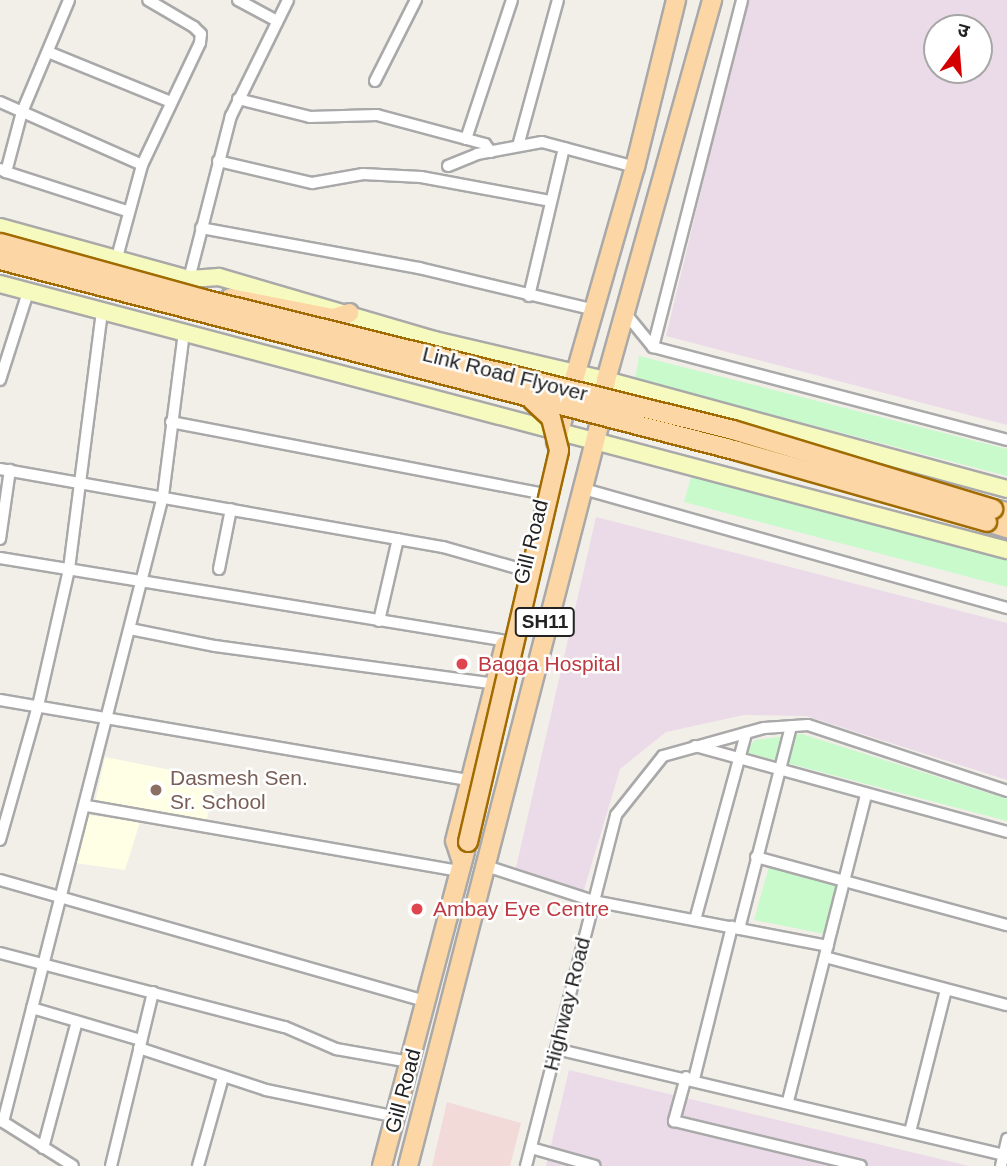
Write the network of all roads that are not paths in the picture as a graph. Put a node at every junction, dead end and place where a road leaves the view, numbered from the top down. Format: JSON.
{"nodes":[{"id":1,"x":69,"y":0,"type":"edge"},
{"id":2,"x":148,"y":0,"type":"edge"},
{"id":3,"x":238,"y":0,"type":"edge"},
{"id":4,"x":288,"y":0,"type":"edge"},
{"id":5,"x":416,"y":0,"type":"edge"},
{"id":6,"x":512,"y":0,"type":"edge"},
{"id":7,"x":558,"y":0,"type":"edge"},
{"id":8,"x":676,"y":0,"type":"edge"},
{"id":9,"x":712,"y":0,"type":"edge"},
{"id":10,"x":742,"y":0,"type":"edge"},
{"id":11,"x":277,"y":21,"type":"junction"},
{"id":12,"x":48,"y":52,"type":"junction"},
{"id":13,"x":375,"y":81,"type":"dead end"},
{"id":14,"x":238,"y":99,"type":"junction"},
{"id":15,"x":0,"y":102,"type":"edge"},
{"id":16,"x":171,"y":102,"type":"junction"},
{"id":17,"x":22,"y":112,"type":"junction"},
{"id":18,"x":466,"y":139,"type":"junction"},
{"id":19,"x":518,"y":146,"type":"junction"},
{"id":20,"x":564,"y":148,"type":"junction"},
{"id":21,"x":491,"y":152,"type":"junction"},
{"id":22,"x":218,"y":161,"type":"junction"},
{"id":23,"x":142,"y":165,"type":"junction"},
{"id":24,"x":448,"y":166,"type":"dead end"},
{"id":25,"x":635,"y":167,"type":"junction"},
{"id":26,"x":3,"y":170,"type":"edge"},
{"id":27,"x":550,"y":201,"type":"junction"},
{"id":28,"x":127,"y":211,"type":"junction"},
{"id":29,"x":0,"y":227,"type":"edge"},
{"id":30,"x":201,"y":228,"type":"junction"},
{"id":31,"x":0,"y":243,"type":"edge"},
{"id":32,"x":0,"y":260,"type":"edge"},
{"id":33,"x":116,"y":261,"type":"junction"},
{"id":34,"x":189,"y":279,"type":"junction"},
{"id":35,"x":0,"y":284,"type":"edge"},
{"id":36,"x":28,"y":292,"type":"junction"},
{"id":37,"x":529,"y":296,"type":"junction"},
{"id":38,"x":203,"y":299,"type":"junction"},
{"id":39,"x":594,"y":310,"type":"junction"},
{"id":40,"x":102,"y":311,"type":"junction"},
{"id":41,"x":349,"y":313,"type":"junction"},
{"id":42,"x":626,"y":314,"type":"junction"},
{"id":43,"x":184,"y":332,"type":"junction"},
{"id":44,"x":653,"y":347,"type":"junction"},
{"id":45,"x":576,"y":373,"type":"junction"},
{"id":46,"x":0,"y":380,"type":"edge"},
{"id":47,"x":606,"y":380,"type":"junction"},
{"id":48,"x":530,"y":398,"type":"junction"},
{"id":49,"x":172,"y":422,"type":"junction"},
{"id":50,"x":558,"y":434,"type":"junction"},
{"id":51,"x":1007,"y":440,"type":"edge"},
{"id":52,"x":592,"y":442,"type":"junction"},
{"id":53,"x":5,"y":469,"type":"edge"},
{"id":54,"x":83,"y":481,"type":"junction"},
{"id":55,"x":580,"y":488,"type":"junction"},
{"id":56,"x":1007,"y":489,"type":"edge"},
{"id":57,"x":544,"y":494,"type":"junction"},
{"id":58,"x":163,"y":496,"type":"junction"},
{"id":59,"x":231,"y":509,"type":"junction"},
{"id":60,"x":1007,"y":512,"type":"edge"},
{"id":61,"x":1007,"y":528,"type":"edge"},
{"id":62,"x":0,"y":539,"type":"edge"},
{"id":63,"x":398,"y":539,"type":"junction"},
{"id":64,"x":1007,"y":550,"type":"edge"},
{"id":65,"x":0,"y":558,"type":"edge"},
{"id":66,"x":219,"y":569,"type":"dead end"},
{"id":67,"x":69,"y":570,"type":"junction"},
{"id":68,"x":524,"y":570,"type":"junction"},
{"id":69,"x":142,"y":584,"type":"junction"},
{"id":70,"x":1007,"y":608,"type":"edge"},
{"id":71,"x":379,"y":621,"type":"junction"},
{"id":72,"x":130,"y":629,"type":"junction"},
{"id":73,"x":506,"y":641,"type":"junction"},
{"id":74,"x":495,"y":684,"type":"junction"},
{"id":75,"x":0,"y":700,"type":"edge"},
{"id":76,"x":38,"y":706,"type":"junction"},
{"id":77,"x":109,"y":719,"type":"junction"},
{"id":78,"x":790,"y":727,"type":"junction"},
{"id":79,"x":746,"y":733,"type":"junction"},
{"id":80,"x":693,"y":746,"type":"junction"},
{"id":81,"x":738,"y":758,"type":"junction"},
{"id":82,"x":779,"y":770,"type":"junction"},
{"id":83,"x":470,"y":780,"type":"junction"},
{"id":84,"x":1007,"y":791,"type":"edge"},
{"id":85,"x":866,"y":795,"type":"junction"},
{"id":86,"x":87,"y":806,"type":"junction"},
{"id":87,"x":1007,"y":832,"type":"edge"},
{"id":88,"x":0,"y":840,"type":"edge"},
{"id":89,"x":756,"y":857,"type":"junction"},
{"id":90,"x":483,"y":864,"type":"junction"},
{"id":91,"x":460,"y":867,"type":"junction"},
{"id":92,"x":0,"y":880,"type":"edge"},
{"id":93,"x":844,"y":880,"type":"junction"},
{"id":94,"x":63,"y":898,"type":"junction"},
{"id":95,"x":594,"y":901,"type":"junction"},
{"id":96,"x":695,"y":920,"type":"junction"},
{"id":97,"x":1007,"y":925,"type":"edge"},
{"id":98,"x":735,"y":928,"type":"junction"},
{"id":99,"x":827,"y":951,"type":"junction"},
{"id":100,"x":0,"y":953,"type":"edge"},
{"id":101,"x":44,"y":963,"type":"junction"},
{"id":102,"x":946,"y":990,"type":"junction"},
{"id":103,"x":153,"y":992,"type":"junction"},
{"id":104,"x":426,"y":1002,"type":"junction"},
{"id":105,"x":1007,"y":1005,"type":"edge"},
{"id":106,"x":32,"y":1008,"type":"junction"},
{"id":107,"x":77,"y":1021,"type":"junction"},
{"id":108,"x":140,"y":1044,"type":"junction"},
{"id":109,"x":556,"y":1049,"type":"junction"},
{"id":110,"x":410,"y":1062,"type":"junction"},
{"id":111,"x":223,"y":1077,"type":"junction"},
{"id":112,"x":690,"y":1078,"type":"junction"},
{"id":113,"x":788,"y":1101,"type":"junction"},
{"id":114,"x":396,"y":1117,"type":"junction"},
{"id":115,"x":2,"y":1121,"type":"edge"},
{"id":116,"x":911,"y":1132,"type":"junction"},
{"id":117,"x":1007,"y":1139,"type":"edge"},
{"id":118,"x":43,"y":1148,"type":"junction"},
{"id":119,"x":531,"y":1149,"type":"junction"},
{"id":120,"x":1002,"y":1161,"type":"edge"},
{"id":121,"x":72,"y":1166,"type":"edge"},
{"id":122,"x":112,"y":1166,"type":"edge"},
{"id":123,"x":198,"y":1166,"type":"edge"},
{"id":124,"x":382,"y":1166,"type":"edge"},
{"id":125,"x":408,"y":1166,"type":"edge"},
{"id":126,"x":526,"y":1166,"type":"edge"},
{"id":127,"x":595,"y":1166,"type":"edge"},
{"id":128,"x":861,"y":1166,"type":"edge"}],
"edges":[{"from":1,"to":12,"type":"street"},
{"from":2,"to":16,"type":"street"},
{"from":3,"to":11,"type":"street"},
{"from":4,"to":11,"type":"street"},
{"from":5,"to":13,"type":"street"},
{"from":6,"to":18,"type":"street"},
{"from":7,"to":19,"type":"street"},
{"from":8,"to":25,"type":"main road","name":"Gill Road","number":"SH11"},
{"from":9,"to":42,"type":"main road","name":"Gill Road","number":"SH11"},
{"from":10,"to":44,"type":"street"},
{"from":11,"to":14,"type":"street"},
{"from":12,"to":16,"type":"street"},
{"from":12,"to":17,"type":"street"},
{"from":14,"to":18,"type":"street"},
{"from":14,"to":22,"type":"street"},
{"from":15,"to":17,"type":"street"},
{"from":16,"to":23,"type":"street"},
{"from":17,"to":23,"type":"street"},
{"from":17,"to":26,"type":"street"},
{"from":18,"to":21,"type":"street"},
{"from":19,"to":20,"type":"street"},
{"from":19,"to":21,"type":"street"},
{"from":20,"to":25,"type":"street"},
{"from":20,"to":27,"type":"street"},
{"from":21,"to":24,"type":"street"},
{"from":22,"to":27,"type":"street"},
{"from":22,"to":30,"type":"street"},
{"from":23,"to":28,"type":"street"},
{"from":25,"to":39,"type":"main road","name":"Gill Road","number":"SH11"},
{"from":26,"to":28,"type":"street"},
{"from":27,"to":37,"type":"street"},
{"from":28,"to":33,"type":"street"},
{"from":29,"to":33,"type":"street"},
{"from":30,"to":34,"type":"street"},
{"from":30,"to":37,"type":"street"},
{"from":31,"to":38,"type":"main road","name":"Link Road Flyover","bridge":true},
{"from":32,"to":48,"type":"main road","name":"Link Road Flyover","bridge":true},
{"from":33,"to":34,"type":"street"},
{"from":34,"to":41,"type":"street"},
{"from":35,"to":36,"type":"street"},
{"from":36,"to":40,"type":"street"},
{"from":36,"to":46,"type":"street"},
{"from":37,"to":39,"type":"street"},
{"from":38,"to":41,"type":"main road"},
{"from":38,"to":60,"type":"main road","name":"Link Road Flyover","bridge":true},
{"from":39,"to":45,"type":"main road","name":"Gill Road","number":"SH11"},
{"from":40,"to":43,"type":"street"},
{"from":40,"to":54,"type":"street"},
{"from":41,"to":45,"type":"street"},
{"from":42,"to":44,"type":"street"},
{"from":42,"to":47,"type":"main road","name":"Gill Road","number":"SH11"},
{"from":43,"to":49,"type":"street"},
{"from":43,"to":50,"type":"street"},
{"from":44,"to":51,"type":"street"},
{"from":45,"to":47,"type":"street"},
{"from":45,"to":50,"type":"main road","name":"Gill Road","number":"SH11"},
{"from":47,"to":52,"type":"main road","name":"Gill Road","number":"SH11"},
{"from":47,"to":56,"type":"street"},
{"from":48,"to":61,"type":"main road","name":"Link Road Flyover","bridge":true},
{"from":48,"to":91,"type":"main road","bridge":true},
{"from":49,"to":57,"type":"street"},
{"from":49,"to":58,"type":"street"},
{"from":50,"to":52,"type":"street"},
{"from":50,"to":57,"type":"main road","name":"Gill Road","number":"SH11"},
{"from":52,"to":55,"type":"main road","name":"Gill Road","number":"SH11"},
{"from":52,"to":64,"type":"street"},
{"from":53,"to":54,"type":"street"},
{"from":53,"to":62,"type":"street"},
{"from":54,"to":58,"type":"street"},
{"from":54,"to":67,"type":"street"},
{"from":55,"to":70,"type":"street"},
{"from":55,"to":90,"type":"main road","name":"Gill Road","number":"SH11"},
{"from":57,"to":68,"type":"main road","name":"Gill Road","number":"SH11"},
{"from":58,"to":59,"type":"street"},
{"from":58,"to":69,"type":"street"},
{"from":59,"to":63,"type":"street"},
{"from":59,"to":66,"type":"street"},
{"from":63,"to":68,"type":"street"},
{"from":63,"to":71,"type":"street"},
{"from":65,"to":67,"type":"street"},
{"from":67,"to":69,"type":"street"},
{"from":67,"to":76,"type":"street"},
{"from":68,"to":73,"type":"main road","name":"Gill Road","number":"SH11"},
{"from":69,"to":71,"type":"street"},
{"from":69,"to":72,"type":"street"},
{"from":71,"to":73,"type":"street"},
{"from":72,"to":74,"type":"street"},
{"from":72,"to":77,"type":"street"},
{"from":73,"to":74,"type":"main road","name":"Gill Road","number":"SH11"},
{"from":74,"to":83,"type":"main road","name":"Gill Road","number":"SH11"},
{"from":75,"to":76,"type":"street"},
{"from":76,"to":77,"type":"street"},
{"from":76,"to":88,"type":"street"},
{"from":77,"to":83,"type":"street"},
{"from":77,"to":86,"type":"street"},
{"from":78,"to":79,"type":"street","name":"Highway Road"},
{"from":78,"to":82,"type":"street"},
{"from":78,"to":84,"type":"street","name":"Highway Road"},
{"from":79,"to":80,"type":"street","name":"Highway Road"},
{"from":79,"to":81,"type":"street"},
{"from":80,"to":81,"type":"street"},
{"from":80,"to":95,"type":"street","name":"Highway Road"},
{"from":81,"to":82,"type":"street"},
{"from":81,"to":96,"type":"street"},
{"from":82,"to":85,"type":"street"},
{"from":82,"to":89,"type":"street"},
{"from":83,"to":91,"type":"main road","name":"Gill Road","number":"SH11"},
{"from":85,"to":87,"type":"street"},
{"from":85,"to":93,"type":"street"},
{"from":86,"to":91,"type":"street"},
{"from":86,"to":94,"type":"street"},
{"from":89,"to":93,"type":"street"},
{"from":89,"to":98,"type":"street"},
{"from":90,"to":95,"type":"street"},
{"from":90,"to":125,"type":"main road","name":"Gill Road","number":"SH11"},
{"from":91,"to":104,"type":"main road","name":"Gill Road","number":"SH11"},
{"from":92,"to":94,"type":"street"},
{"from":93,"to":97,"type":"street"},
{"from":93,"to":99,"type":"street"},
{"from":94,"to":101,"type":"street"},
{"from":94,"to":104,"type":"street"},
{"from":95,"to":96,"type":"street"},
{"from":95,"to":109,"type":"street","name":"Highway Road"},
{"from":96,"to":98,"type":"street"},
{"from":98,"to":99,"type":"street"},
{"from":98,"to":112,"type":"street"},
{"from":99,"to":102,"type":"street"},
{"from":99,"to":113,"type":"street"},
{"from":100,"to":101,"type":"street"},
{"from":101,"to":103,"type":"street"},
{"from":101,"to":106,"type":"street"},
{"from":102,"to":105,"type":"street"},
{"from":102,"to":116,"type":"street"},
{"from":103,"to":108,"type":"street"},
{"from":103,"to":110,"type":"street"},
{"from":104,"to":110,"type":"main road","name":"Gill Road","number":"SH11"},
{"from":106,"to":107,"type":"street"},
{"from":106,"to":115,"type":"street"},
{"from":107,"to":108,"type":"street"},
{"from":107,"to":118,"type":"street"},
{"from":108,"to":111,"type":"street"},
{"from":108,"to":122,"type":"street"},
{"from":109,"to":112,"type":"street"},
{"from":109,"to":119,"type":"street","name":"Highway Road"},
{"from":110,"to":114,"type":"main road","name":"Gill Road","number":"SH11"},
{"from":111,"to":114,"type":"street"},
{"from":111,"to":123,"type":"street"},
{"from":112,"to":113,"type":"street"},
{"from":112,"to":128,"type":"street"},
{"from":113,"to":116,"type":"street"},
{"from":114,"to":124,"type":"main road","name":"Gill Road","number":"SH11"},
{"from":115,"to":118,"type":"street"},
{"from":116,"to":120,"type":"street"},
{"from":117,"to":120,"type":"street"},
{"from":118,"to":121,"type":"street"},
{"from":119,"to":126,"type":"street","name":"Highway Road"},
{"from":119,"to":127,"type":"street"}]}
